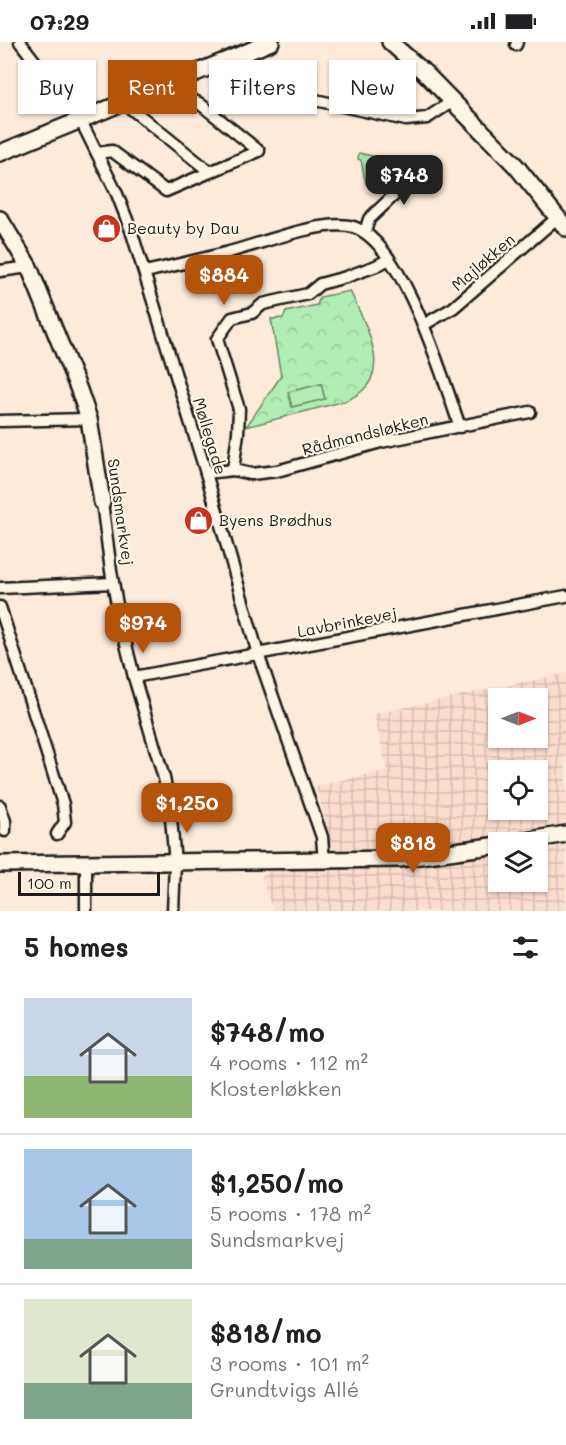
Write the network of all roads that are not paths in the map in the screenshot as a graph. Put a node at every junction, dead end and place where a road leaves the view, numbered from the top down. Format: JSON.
{"nodes":[{"id":1,"x":20,"y":42,"type":"edge"},
{"id":2,"x":271,"y":42,"type":"edge"},
{"id":3,"x":390,"y":42,"type":"edge"},
{"id":4,"x":404,"y":42,"type":"edge"},
{"id":5,"x":197,"y":73,"type":"edge"},
{"id":6,"x":425,"y":73,"type":"junction"},
{"id":7,"x":317,"y":100,"type":"edge"},
{"id":8,"x":453,"y":101,"type":"junction"},
{"id":9,"x":197,"y":102,"type":"edge"},
{"id":10,"x":108,"y":110,"type":"edge"},
{"id":11,"x":138,"y":114,"type":"edge"},
{"id":12,"x":81,"y":121,"type":"junction"},
{"id":13,"x":0,"y":153,"type":"edge"},
{"id":14,"x":97,"y":153,"type":"junction"},
{"id":15,"x":418,"y":167,"type":"dead end"},
{"id":16,"x":210,"y":172,"type":"junction"},
{"id":17,"x":0,"y":219,"type":"edge"},
{"id":18,"x":562,"y":222,"type":"edge"},
{"id":19,"x":365,"y":232,"type":"junction"},
{"id":20,"x":389,"y":259,"type":"junction"},
{"id":21,"x":29,"y":267,"type":"junction"},
{"id":22,"x":0,"y":271,"type":"edge"},
{"id":23,"x":145,"y":272,"type":"junction"},
{"id":24,"x":424,"y":324,"type":"junction"},
{"id":25,"x":530,"y":412,"type":"dead end"},
{"id":26,"x":89,"y":418,"type":"junction"},
{"id":27,"x":0,"y":421,"type":"edge"},
{"id":28,"x":460,"y":427,"type":"junction"},
{"id":29,"x":233,"y":470,"type":"junction"},
{"id":30,"x":206,"y":473,"type":"junction"},
{"id":31,"x":102,"y":502,"type":"joint"},
{"id":32,"x":113,"y":583,"type":"junction"},
{"id":33,"x":0,"y":588,"type":"edge"},
{"id":34,"x":566,"y":596,"type":"edge"},
{"id":35,"x":0,"y":607,"type":"edge"},
{"id":36,"x":258,"y":654,"type":"junction"},
{"id":37,"x":134,"y":677,"type":"junction"},
{"id":38,"x":0,"y":806,"type":"edge"},
{"id":39,"x":5,"y":831,"type":"dead end"},
{"id":40,"x":57,"y":834,"type":"dead end"},
{"id":41,"x":565,"y":837,"type":"edge"},
{"id":42,"x":548,"y":839,"type":"edge"},
{"id":43,"x":488,"y":847,"type":"edge"},
{"id":44,"x":324,"y":861,"type":"junction"},
{"id":45,"x":175,"y":862,"type":"junction"},
{"id":46,"x":0,"y":864,"type":"edge"},
{"id":47,"x":86,"y":864,"type":"junction"},
{"id":48,"x":86,"y":911,"type":"edge"},
{"id":49,"x":173,"y":911,"type":"edge"}],
"edges":[{"from":1,"to":12,"type":"street","name":"Møllegade"},
{"from":2,"to":5,"type":"street"},
{"from":3,"to":6,"type":"street"},
{"from":4,"to":6,"type":"street"},
{"from":6,"to":8,"type":"street"},
{"from":7,"to":8,"type":"street"},
{"from":8,"to":18,"type":"street"},
{"from":9,"to":16,"type":"street"},
{"from":10,"to":12,"type":"street"},
{"from":11,"to":16,"type":"street"},
{"from":12,"to":13,"type":"street"},
{"from":12,"to":14,"type":"street","name":"Møllegade"},
{"from":14,"to":16,"type":"street"},
{"from":14,"to":23,"type":"street","name":"Møllegade"},
{"from":15,"to":19,"type":"street"},
{"from":17,"to":21,"type":"street","name":"Sundsmarkvej"},
{"from":18,"to":24,"type":"street","name":"Majløkken"},
{"from":19,"to":20,"type":"street"},
{"from":19,"to":23,"type":"street"},
{"from":20,"to":24,"type":"street"},
{"from":20,"to":29,"type":"street"},
{"from":21,"to":22,"type":"street"},
{"from":21,"to":26,"type":"street","name":"Sundsmarkvej"},
{"from":23,"to":30,"type":"street","name":"Møllegade"},
{"from":24,"to":28,"type":"street"},
{"from":25,"to":28,"type":"street","name":"Rådmandsløkken"},
{"from":26,"to":27,"type":"street"},
{"from":26,"to":31,"type":"street","name":"Sundsmarkvej"},
{"from":28,"to":29,"type":"street","name":"Rådmandsløkken"},
{"from":29,"to":30,"type":"street","name":"Rådmandsløkken"},
{"from":30,"to":36,"type":"street","name":"Møllegade"},
{"from":31,"to":32,"type":"street","name":"Sundsmarkvej"},
{"from":32,"to":33,"type":"street"},
{"from":32,"to":37,"type":"street","name":"Sundsmarkvej"},
{"from":34,"to":36,"type":"street","name":"Lavbrinkevej"},
{"from":35,"to":40,"type":"street"},
{"from":36,"to":37,"type":"street","name":"Lavbrinkevej"},
{"from":36,"to":44,"type":"street","name":"Møllegade"},
{"from":37,"to":45,"type":"street","name":"Sundsmarkvej"},
{"from":38,"to":39,"type":"street"},
{"from":41,"to":42,"type":"street"},
{"from":43,"to":44,"type":"street"},
{"from":44,"to":45,"type":"street"},
{"from":45,"to":47,"type":"street"},
{"from":45,"to":49,"type":"street","name":"Sundsmarkvej"},
{"from":46,"to":47,"type":"street"},
{"from":47,"to":48,"type":"street"}]}
